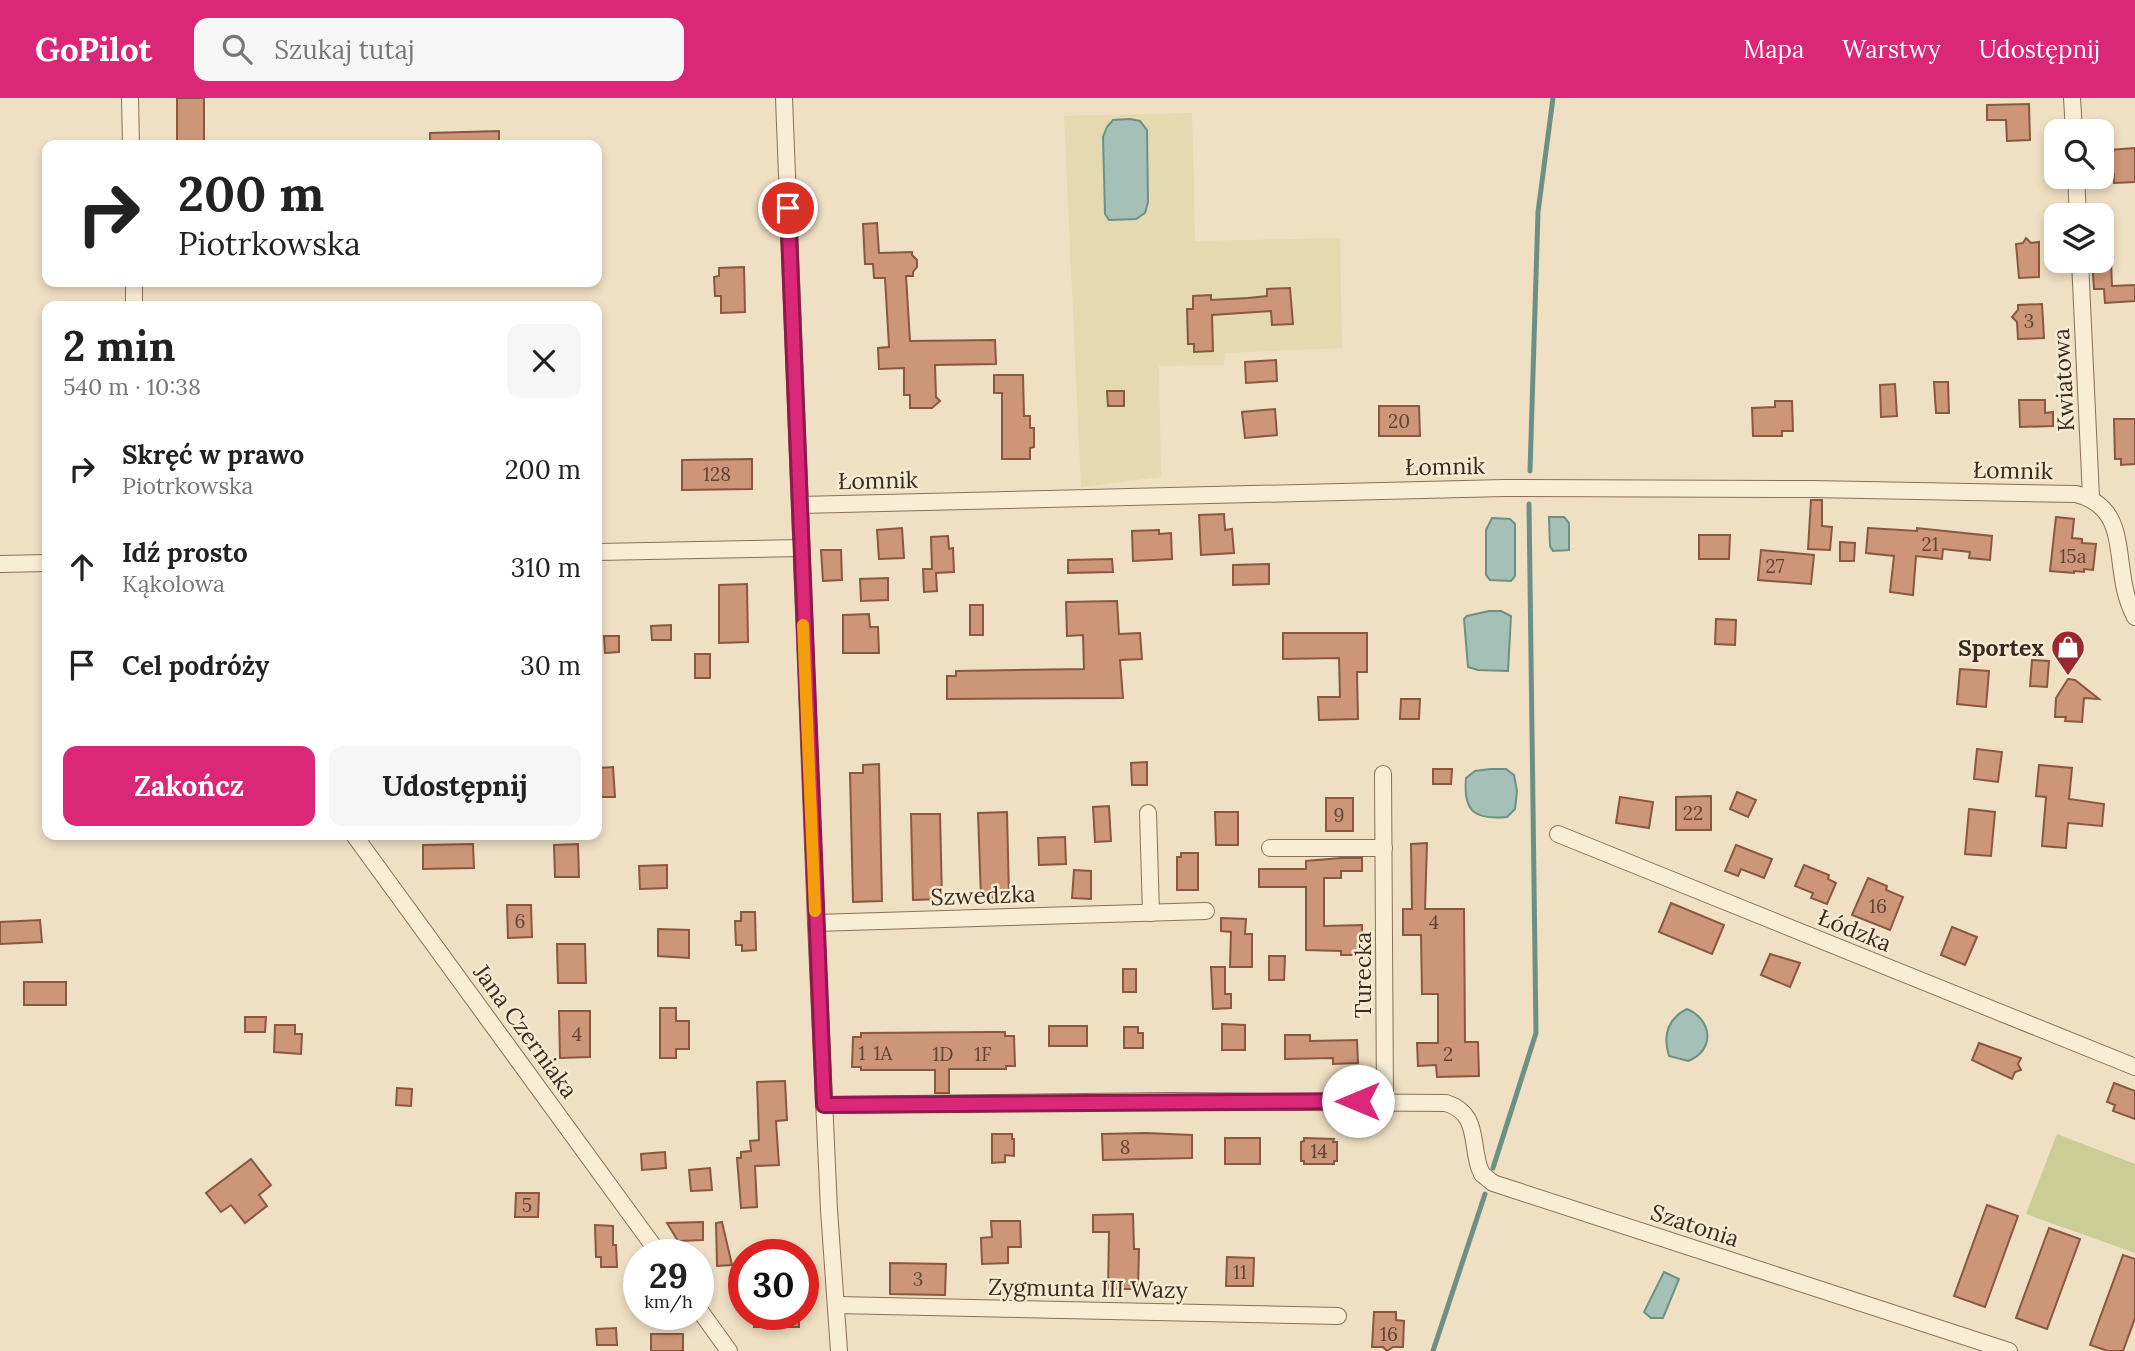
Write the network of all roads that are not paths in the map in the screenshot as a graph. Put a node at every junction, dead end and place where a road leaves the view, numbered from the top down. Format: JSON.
{"nodes":[{"id":1,"x":784,"y":98,"type":"edge"},
{"id":2,"x":2073,"y":98,"type":"edge"},
{"id":3,"x":127,"y":101,"type":"edge"},
{"id":4,"x":2074,"y":119,"type":"edge"},
{"id":5,"x":131,"y":140,"type":"edge"},
{"id":6,"x":2081,"y":273,"type":"edge"},
{"id":7,"x":2091,"y":497,"type":"junction"},
{"id":8,"x":800,"y":505,"type":"junction"},
{"id":9,"x":801,"y":548,"type":"junction"},
{"id":10,"x":602,"y":552,"type":"edge"},
{"id":11,"x":42,"y":563,"type":"edge"},
{"id":12,"x":0,"y":564,"type":"edge"},
{"id":13,"x":2134,"y":616,"type":"edge"},
{"id":14,"x":1383,"y":774,"type":"dead end"},
{"id":15,"x":1148,"y":813,"type":"dead end"},
{"id":16,"x":1558,"y":834,"type":"dead end"},
{"id":17,"x":358,"y":840,"type":"edge"},
{"id":18,"x":1270,"y":848,"type":"dead end"},
{"id":19,"x":1384,"y":848,"type":"junction"},
{"id":20,"x":1206,"y":911,"type":"dead end"},
{"id":21,"x":1151,"y":913,"type":"junction"},
{"id":22,"x":816,"y":923,"type":"junction"},
{"id":23,"x":2135,"y":1067,"type":"edge"},
{"id":24,"x":1385,"y":1101,"type":"junction"},
{"id":25,"x":824,"y":1105,"type":"junction"},
{"id":26,"x":648,"y":1239,"type":"edge"},
{"id":27,"x":837,"y":1305,"type":"junction"},
{"id":28,"x":1338,"y":1316,"type":"dead end"},
{"id":29,"x":714,"y":1330,"type":"edge"},
{"id":30,"x":729,"y":1351,"type":"edge"},
{"id":31,"x":839,"y":1351,"type":"edge"},
{"id":32,"x":2009,"y":1351,"type":"edge"}],
"edges":[{"from":1,"to":8,"type":"street"},
{"from":2,"to":4,"type":"street"},
{"from":3,"to":5,"type":"street"},
{"from":6,"to":7,"type":"street","name":"Kwiatowa"},
{"from":7,"to":8,"type":"street","name":"Łomnik"},
{"from":7,"to":13,"type":"street"},
{"from":8,"to":9,"type":"street"},
{"from":9,"to":10,"type":"street"},
{"from":9,"to":22,"type":"street"},
{"from":11,"to":12,"type":"street"},
{"from":14,"to":19,"type":"street","name":"Turecka"},
{"from":15,"to":21,"type":"street"},
{"from":16,"to":23,"type":"street","name":"Łódzka"},
{"from":17,"to":26,"type":"street","name":"Jana Czerniaka"},
{"from":18,"to":19,"type":"street"},
{"from":19,"to":24,"type":"street","name":"Turecka"},
{"from":20,"to":21,"type":"street","name":"Szwedzka"},
{"from":21,"to":22,"type":"street","name":"Szwedzka"},
{"from":22,"to":25,"type":"street"},
{"from":24,"to":25,"type":"street","name":"Szatonia"},
{"from":24,"to":32,"type":"street","name":"Szatonia"},
{"from":25,"to":27,"type":"street"},
{"from":27,"to":28,"type":"street","name":"Zygmunta III Wazy"},
{"from":27,"to":31,"type":"street"},
{"from":29,"to":30,"type":"street"}]}
